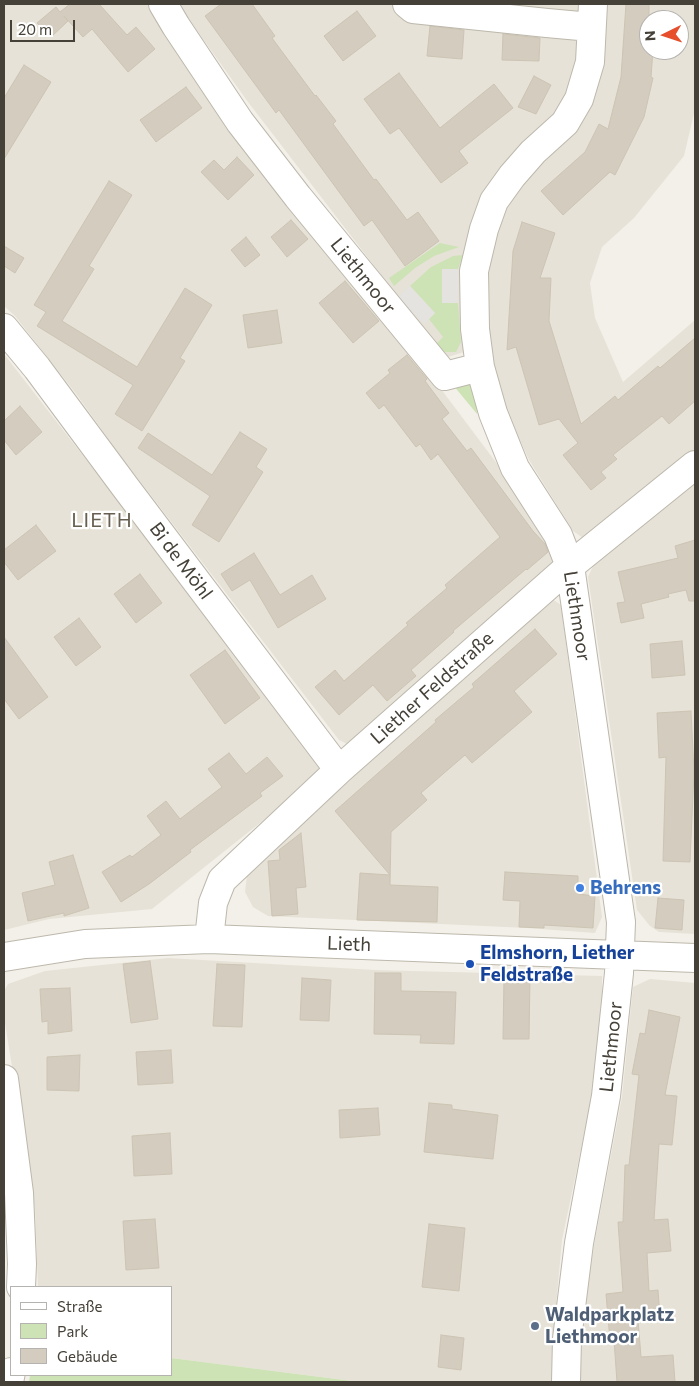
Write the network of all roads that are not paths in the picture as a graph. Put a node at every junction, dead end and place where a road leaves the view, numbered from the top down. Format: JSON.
{"nodes":[{"id":1,"x":163,"y":4,"type":"edge"},
{"id":2,"x":407,"y":4,"type":"edge"},
{"id":3,"x":592,"y":15,"type":"edge"},
{"id":4,"x":4,"y":328,"type":"edge"},
{"id":5,"x":480,"y":367,"type":"junction"},
{"id":6,"x":695,"y":466,"type":"edge"},
{"id":7,"x":570,"y":566,"type":"junction"},
{"id":8,"x":339,"y":770,"type":"junction"},
{"id":9,"x":208,"y":939,"type":"junction"},
{"id":10,"x":620,"y":956,"type":"junction"},
{"id":11,"x":4,"y":957,"type":"edge"},
{"id":12,"x":695,"y":958,"type":"edge"},
{"id":13,"x":4,"y":1079,"type":"edge"},
{"id":14,"x":21,"y":1286,"type":"edge"},
{"id":15,"x":566,"y":1382,"type":"edge"}],
"edges":[{"from":1,"to":5,"type":"street","name":"Liethmoor"},
{"from":2,"to":3,"type":"street"},
{"from":3,"to":5,"type":"street"},
{"from":4,"to":8,"type":"street","name":"Bi de Möhl"},
{"from":5,"to":7,"type":"street","name":"Liethmoor"},
{"from":6,"to":7,"type":"street","name":"Liether Feldstraße"},
{"from":7,"to":8,"type":"street","name":"Liether Feldstraße"},
{"from":7,"to":10,"type":"street","name":"Liethmoor"},
{"from":8,"to":9,"type":"street","name":"Liether Feldstraße"},
{"from":9,"to":10,"type":"street","name":"Lieth"},
{"from":9,"to":11,"type":"street","name":"Lieth"},
{"from":10,"to":12,"type":"street","name":"Lieth"},
{"from":10,"to":15,"type":"street","name":"Liethmoor"},
{"from":13,"to":14,"type":"street"}]}
